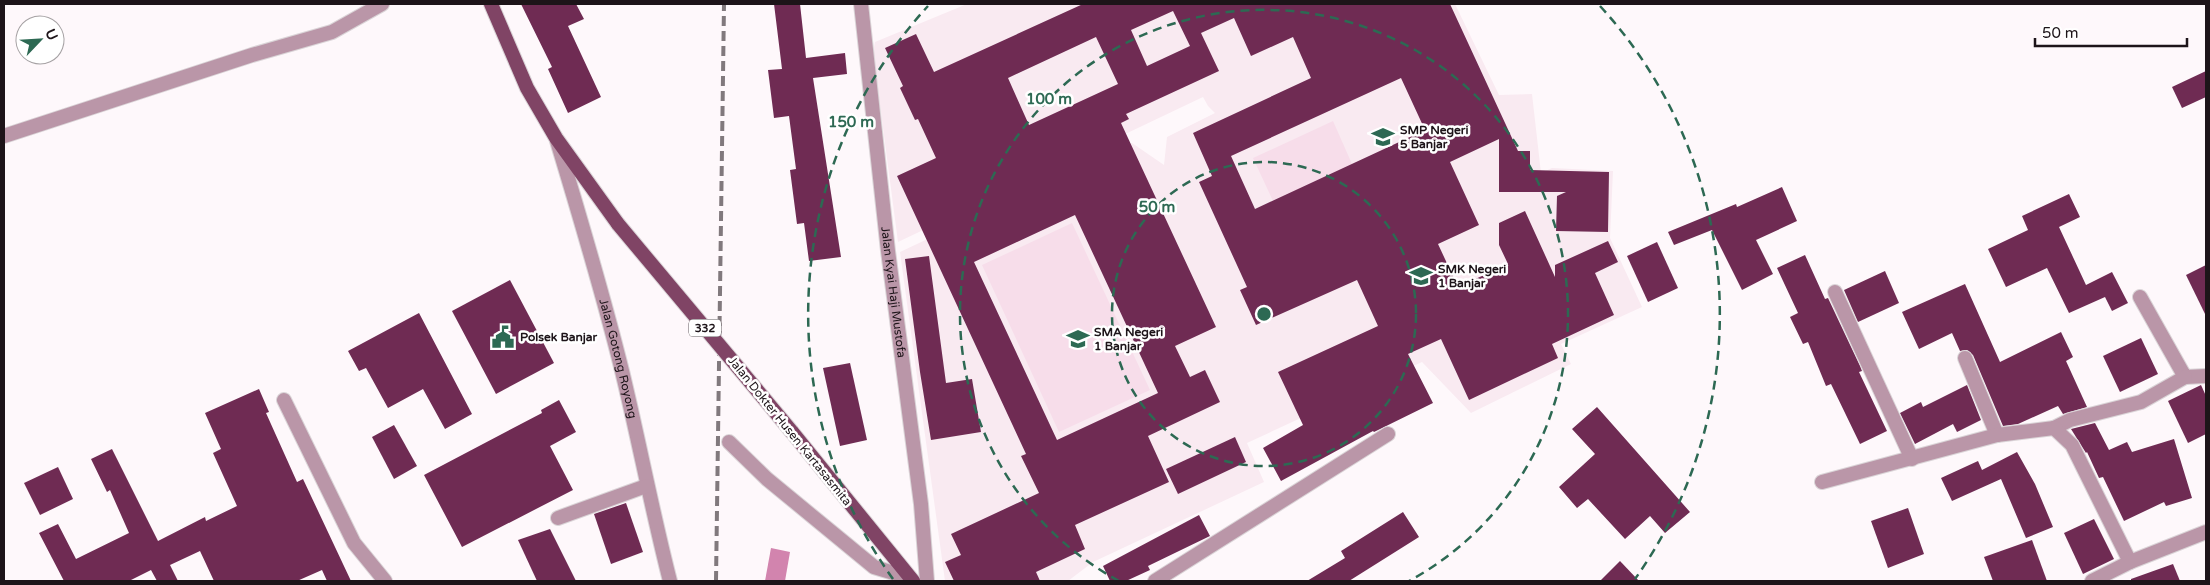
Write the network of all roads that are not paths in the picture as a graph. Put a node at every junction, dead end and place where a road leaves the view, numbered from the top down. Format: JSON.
{"nodes":[{"id":1,"x":382,"y":4,"type":"edge"},
{"id":2,"x":491,"y":4,"type":"edge"},
{"id":3,"x":861,"y":4,"type":"edge"},
{"id":4,"x":4,"y":136,"type":"edge"},
{"id":5,"x":556,"y":138,"type":"junction"},
{"id":6,"x":1835,"y":292,"type":"dead end"},
{"id":7,"x":2140,"y":297,"type":"dead end"},
{"id":8,"x":1965,"y":358,"type":"dead end"},
{"id":9,"x":2206,"y":376,"type":"edge"},
{"id":10,"x":2186,"y":377,"type":"junction"},
{"id":11,"x":284,"y":400,"type":"dead end"},
{"id":12,"x":2054,"y":428,"type":"junction"},
{"id":13,"x":1388,"y":434,"type":"dead end"},
{"id":14,"x":1997,"y":435,"type":"junction"},
{"id":15,"x":729,"y":442,"type":"dead end"},
{"id":16,"x":1912,"y":459,"type":"junction"},
{"id":17,"x":1822,"y":482,"type":"dead end"},
{"id":18,"x":646,"y":486,"type":"junction"},
{"id":19,"x":558,"y":518,"type":"dead end"},
{"id":20,"x":2206,"y":532,"type":"edge"},
{"id":21,"x":2130,"y":562,"type":"junction"},
{"id":22,"x":912,"y":580,"type":"edge"},
{"id":23,"x":385,"y":581,"type":"edge"},
{"id":24,"x":670,"y":581,"type":"edge"},
{"id":25,"x":927,"y":581,"type":"edge"},
{"id":26,"x":1155,"y":581,"type":"edge"},
{"id":27,"x":2092,"y":581,"type":"edge"}],
"edges":[{"from":1,"to":4,"type":"street"},
{"from":2,"to":5,"type":"main road","name":"Jalan Dokter Husen Kartasasmita","number":"332"},
{"from":3,"to":25,"type":"street","name":"Jalan Kyai Haji Mustofa"},
{"from":5,"to":18,"type":"street","name":"Jalan Gotong Royong"},
{"from":5,"to":22,"type":"main road","name":"Jalan Dokter Husen Kartasasmita","number":"332","bridge":true},
{"from":6,"to":16,"type":"street"},
{"from":7,"to":10,"type":"street"},
{"from":8,"to":14,"type":"street"},
{"from":9,"to":10,"type":"street"},
{"from":10,"to":12,"type":"street"},
{"from":11,"to":23,"type":"street"},
{"from":12,"to":14,"type":"street"},
{"from":12,"to":21,"type":"street"},
{"from":13,"to":26,"type":"street"},
{"from":14,"to":16,"type":"street"},
{"from":15,"to":22,"type":"street"},
{"from":16,"to":17,"type":"street"},
{"from":18,"to":19,"type":"street"},
{"from":18,"to":24,"type":"street","name":"Jalan Gotong Royong"},
{"from":20,"to":21,"type":"street"},
{"from":21,"to":27,"type":"street"}]}
